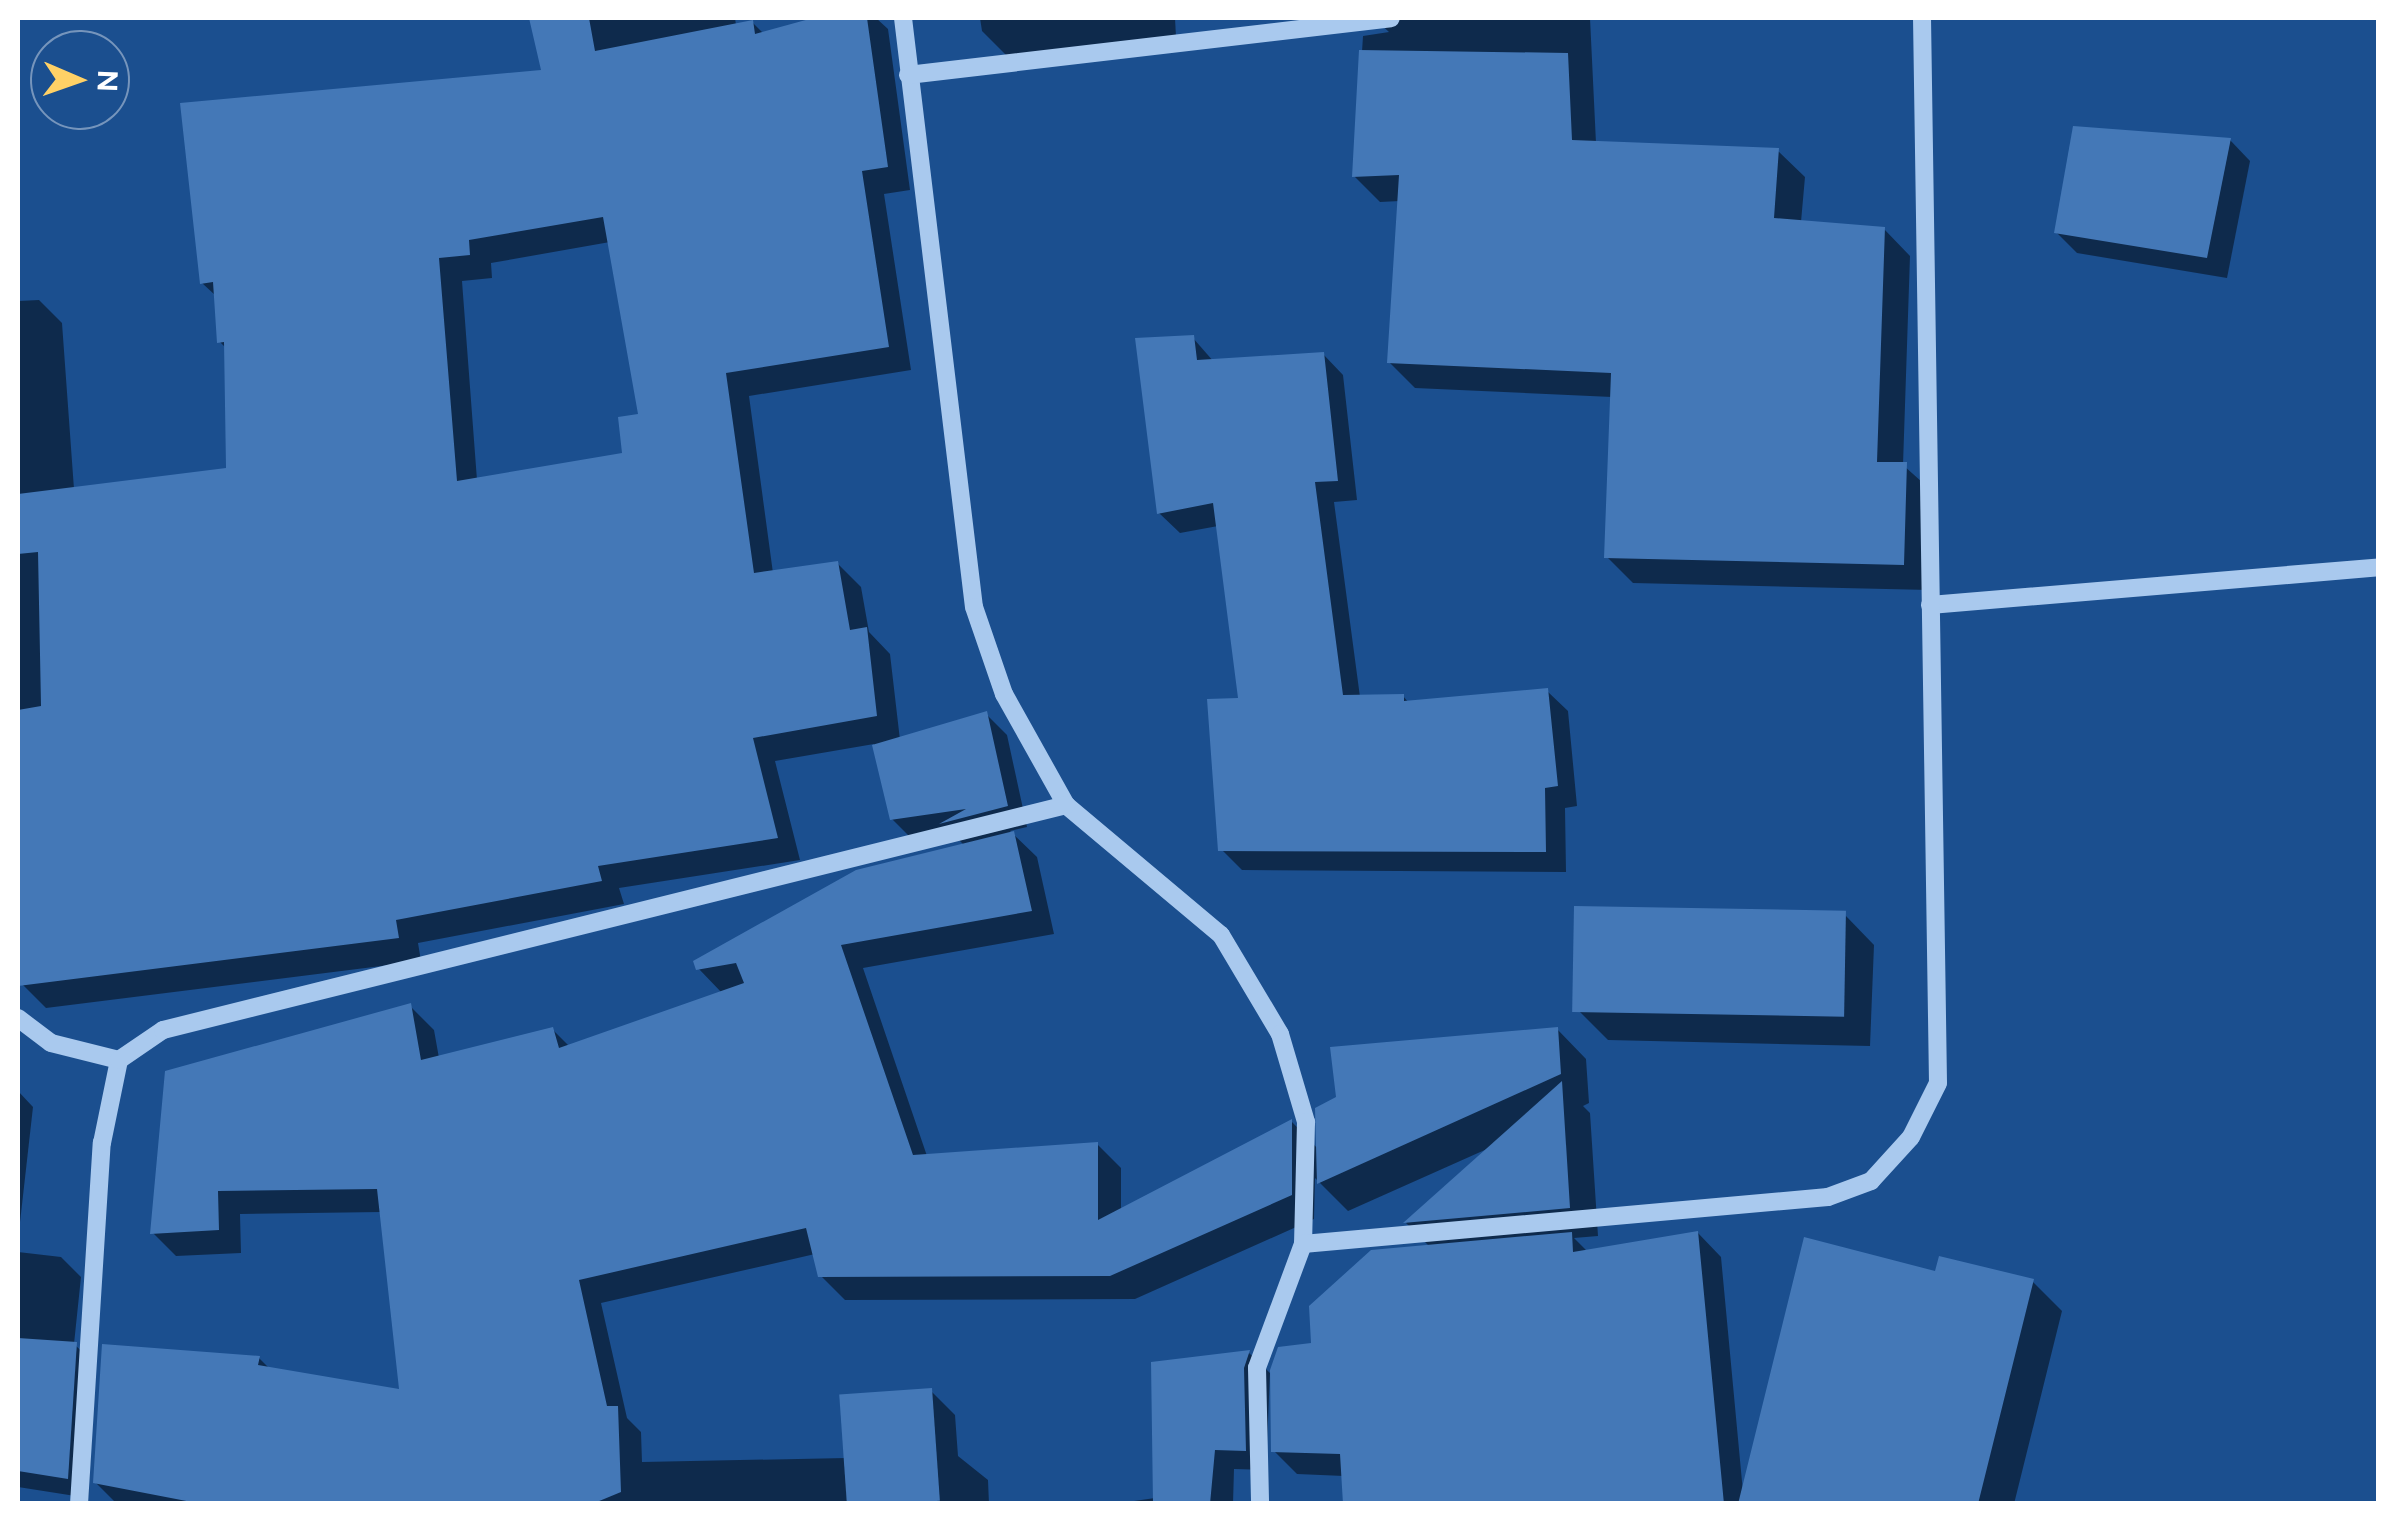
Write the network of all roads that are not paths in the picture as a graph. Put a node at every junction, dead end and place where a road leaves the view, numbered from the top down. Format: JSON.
{"nodes":[{"id":1,"x":903,"y":18,"type":"edge"},
{"id":2,"x":1390,"y":18,"type":"edge"},
{"id":3,"x":1922,"y":18,"type":"edge"},
{"id":4,"x":908,"y":75,"type":"junction"},
{"id":5,"x":2378,"y":567,"type":"edge"},
{"id":6,"x":1930,"y":605,"type":"junction"},
{"id":7,"x":1066,"y":805,"type":"junction"},
{"id":8,"x":18,"y":1018,"type":"edge"},
{"id":9,"x":119,"y":1060,"type":"junction"},
{"id":10,"x":1303,"y":1244,"type":"junction"},
{"id":11,"x":79,"y":1504,"type":"edge"},
{"id":12,"x":1260,"y":1504,"type":"edge"}],
"edges":[{"from":1,"to":4,"type":"street"},
{"from":2,"to":4,"type":"street"},
{"from":3,"to":6,"type":"street"},
{"from":4,"to":7,"type":"street"},
{"from":5,"to":6,"type":"street"},
{"from":6,"to":10,"type":"street"},
{"from":7,"to":9,"type":"street"},
{"from":7,"to":10,"type":"street"},
{"from":8,"to":9,"type":"street"},
{"from":9,"to":11,"type":"street"},
{"from":10,"to":12,"type":"street"}]}
